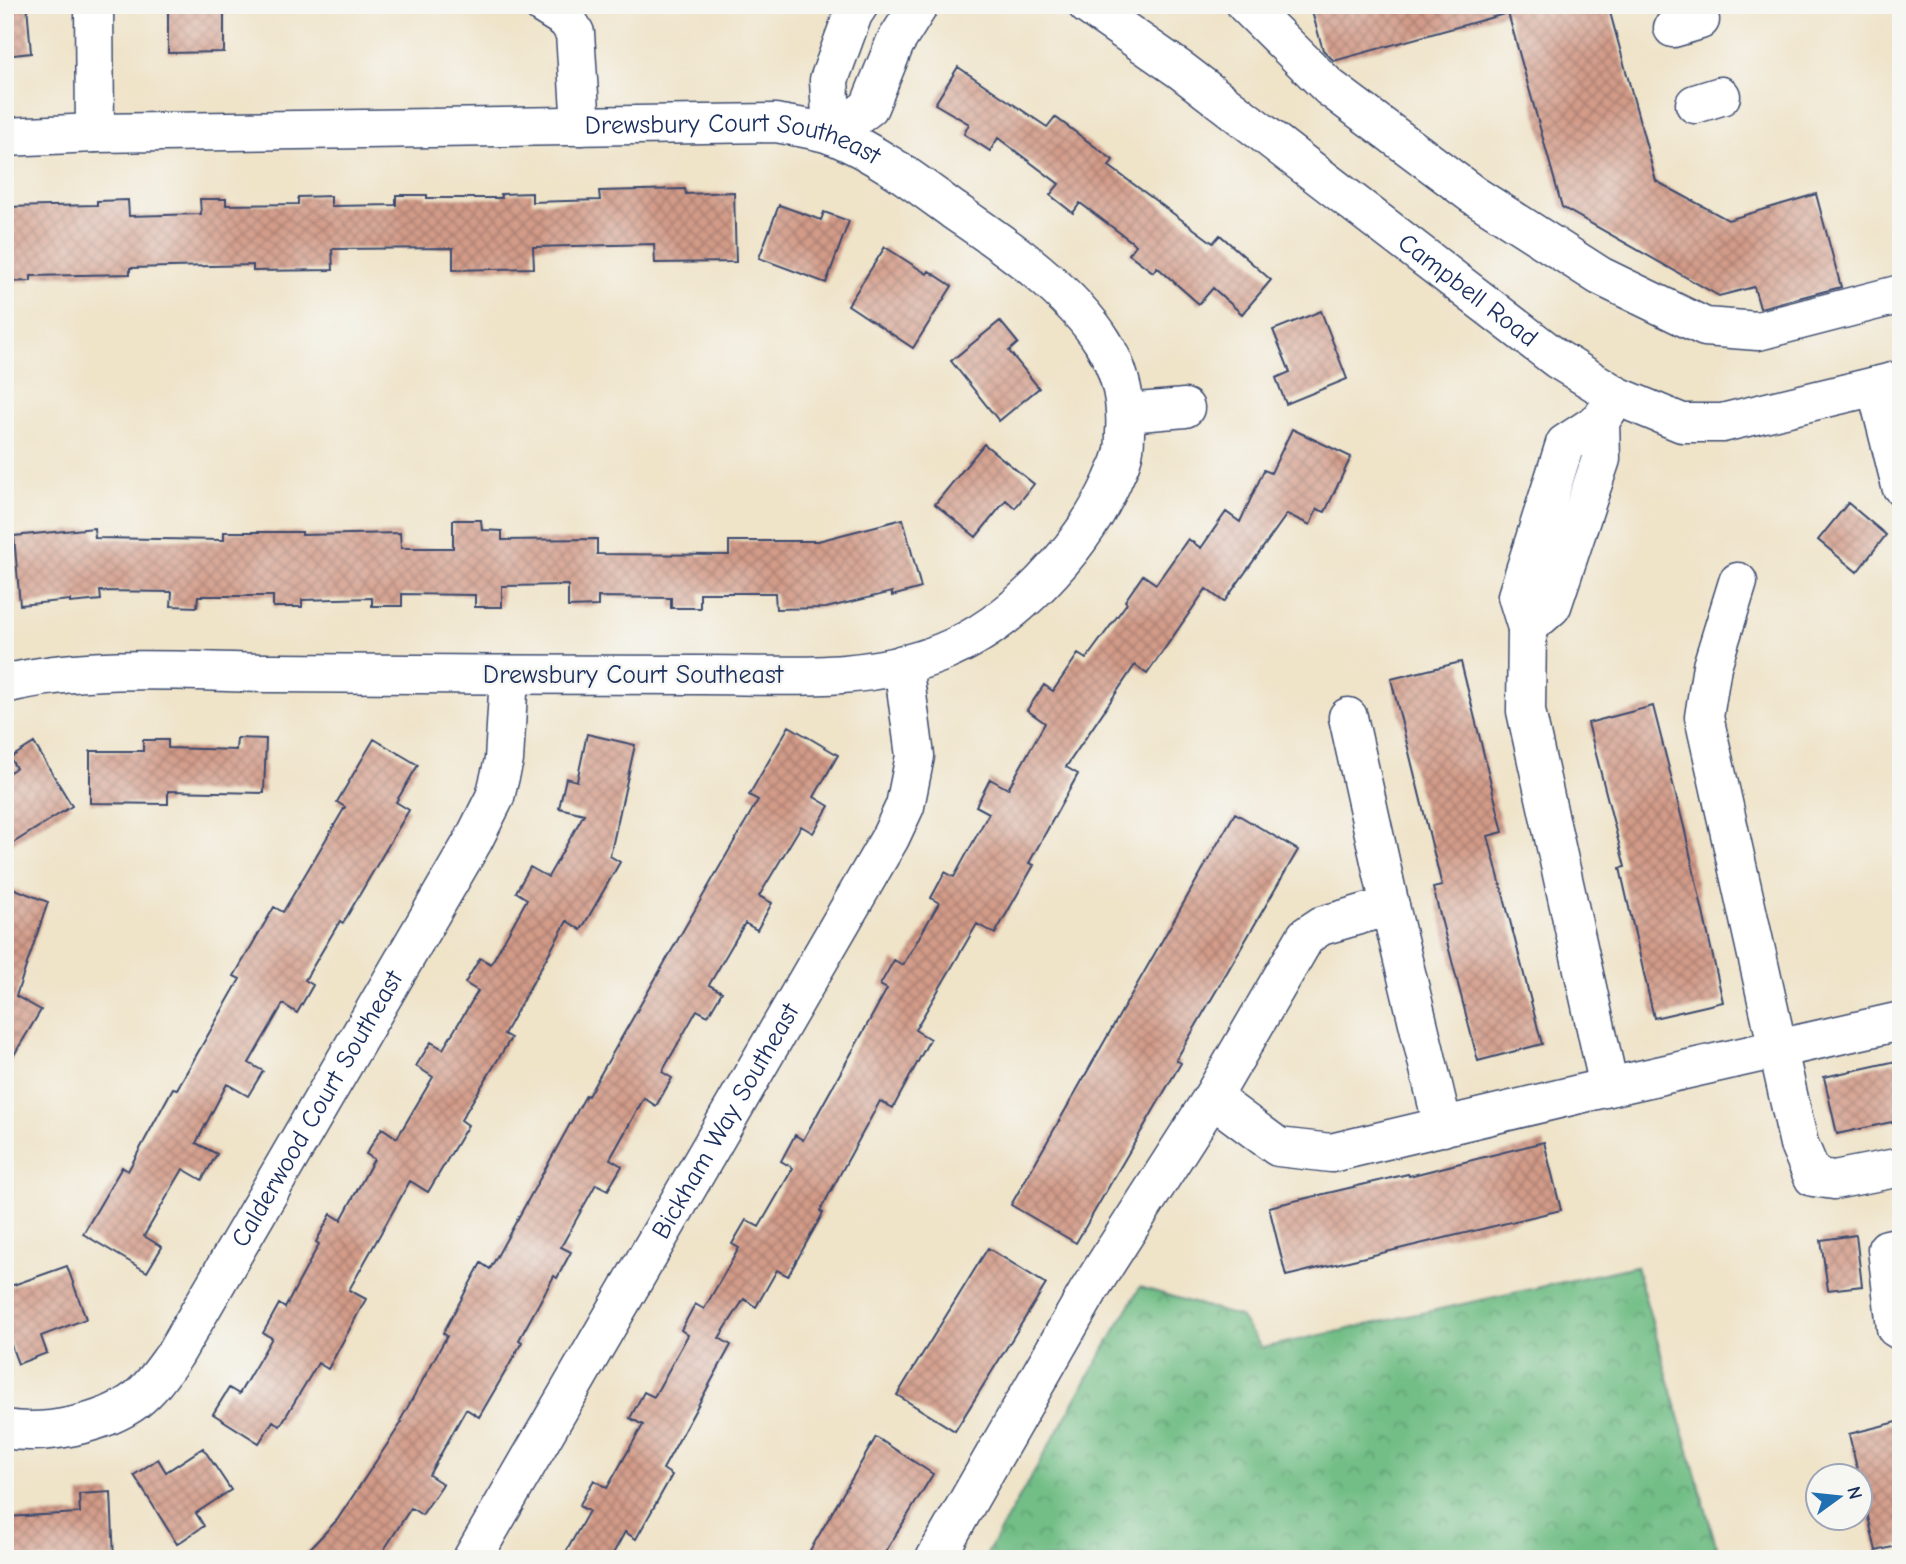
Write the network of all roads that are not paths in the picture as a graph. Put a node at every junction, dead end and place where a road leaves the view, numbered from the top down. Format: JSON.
{"nodes":[{"id":1,"x":94,"y":5,"type":"edge"},
{"id":2,"x":543,"y":5,"type":"edge"},
{"id":3,"x":859,"y":5,"type":"edge"},
{"id":4,"x":919,"y":5,"type":"edge"},
{"id":5,"x":1087,"y":5,"type":"edge"},
{"id":6,"x":1246,"y":5,"type":"edge"},
{"id":7,"x":579,"y":19,"type":"edge"},
{"id":8,"x":581,"y":126,"type":"junction"},
{"id":9,"x":95,"y":133,"type":"junction"},
{"id":10,"x":832,"y":135,"type":"junction"},
{"id":11,"x":5,"y":136,"type":"edge"},
{"id":12,"x":1901,"y":294,"type":"edge"},
{"id":13,"x":1889,"y":383,"type":"edge"},
{"id":14,"x":1185,"y":408,"type":"dead end"},
{"id":15,"x":1608,"y":409,"type":"junction"},
{"id":16,"x":1126,"y":413,"type":"junction"},
{"id":17,"x":1898,"y":468,"type":"edge"},
{"id":18,"x":1738,"y":582,"type":"dead end"},
{"id":19,"x":903,"y":664,"type":"junction"},
{"id":20,"x":509,"y":676,"type":"junction"},
{"id":21,"x":5,"y":684,"type":"edge"},
{"id":22,"x":1348,"y":717,"type":"dead end"},
{"id":23,"x":1390,"y":906,"type":"junction"},
{"id":24,"x":1901,"y":1021,"type":"edge"},
{"id":25,"x":1779,"y":1048,"type":"junction"},
{"id":26,"x":1609,"y":1087,"type":"junction"},
{"id":27,"x":1212,"y":1098,"type":"junction"},
{"id":28,"x":1443,"y":1127,"type":"junction"},
{"id":29,"x":1901,"y":1167,"type":"edge"},
{"id":30,"x":1901,"y":1246,"type":"edge"},
{"id":31,"x":1901,"y":1331,"type":"edge"},
{"id":32,"x":5,"y":1429,"type":"edge"},
{"id":33,"x":472,"y":1559,"type":"edge"},
{"id":34,"x":935,"y":1559,"type":"edge"}],
"edges":[{"from":1,"to":9,"type":"street"},
{"from":2,"to":7,"type":"street"},
{"from":3,"to":10,"type":"street"},
{"from":4,"to":10,"type":"street"},
{"from":5,"to":15,"type":"street","name":"Campbell Road"},
{"from":6,"to":12,"type":"street"},
{"from":7,"to":8,"type":"street"},
{"from":8,"to":9,"type":"street","name":"Drewsbury Court Southeast"},
{"from":8,"to":10,"type":"street","name":"Drewsbury Court Southeast"},
{"from":9,"to":11,"type":"street","name":"Drewsbury Court Southeast"},
{"from":10,"to":16,"type":"street","name":"Drewsbury Court Southeast"},
{"from":13,"to":15,"type":"street","name":"Campbell Road"},
{"from":13,"to":17,"type":"street"},
{"from":14,"to":16,"type":"street"},
{"from":15,"to":26,"type":"street"},
{"from":16,"to":19,"type":"street","name":"Drewsbury Court Southeast"},
{"from":18,"to":25,"type":"street"},
{"from":19,"to":20,"type":"street","name":"Drewsbury Court Southeast"},
{"from":19,"to":33,"type":"street","name":"Bickham Way Southeast"},
{"from":20,"to":21,"type":"street","name":"Drewsbury Court Southeast"},
{"from":20,"to":32,"type":"street","name":"Calderwood Court Southeast"},
{"from":22,"to":23,"type":"street"},
{"from":23,"to":27,"type":"street"},
{"from":23,"to":28,"type":"street"},
{"from":24,"to":25,"type":"street"},
{"from":25,"to":26,"type":"street"},
{"from":25,"to":29,"type":"street"},
{"from":26,"to":28,"type":"street"},
{"from":27,"to":28,"type":"street"},
{"from":27,"to":34,"type":"street"},
{"from":30,"to":31,"type":"street"}]}
